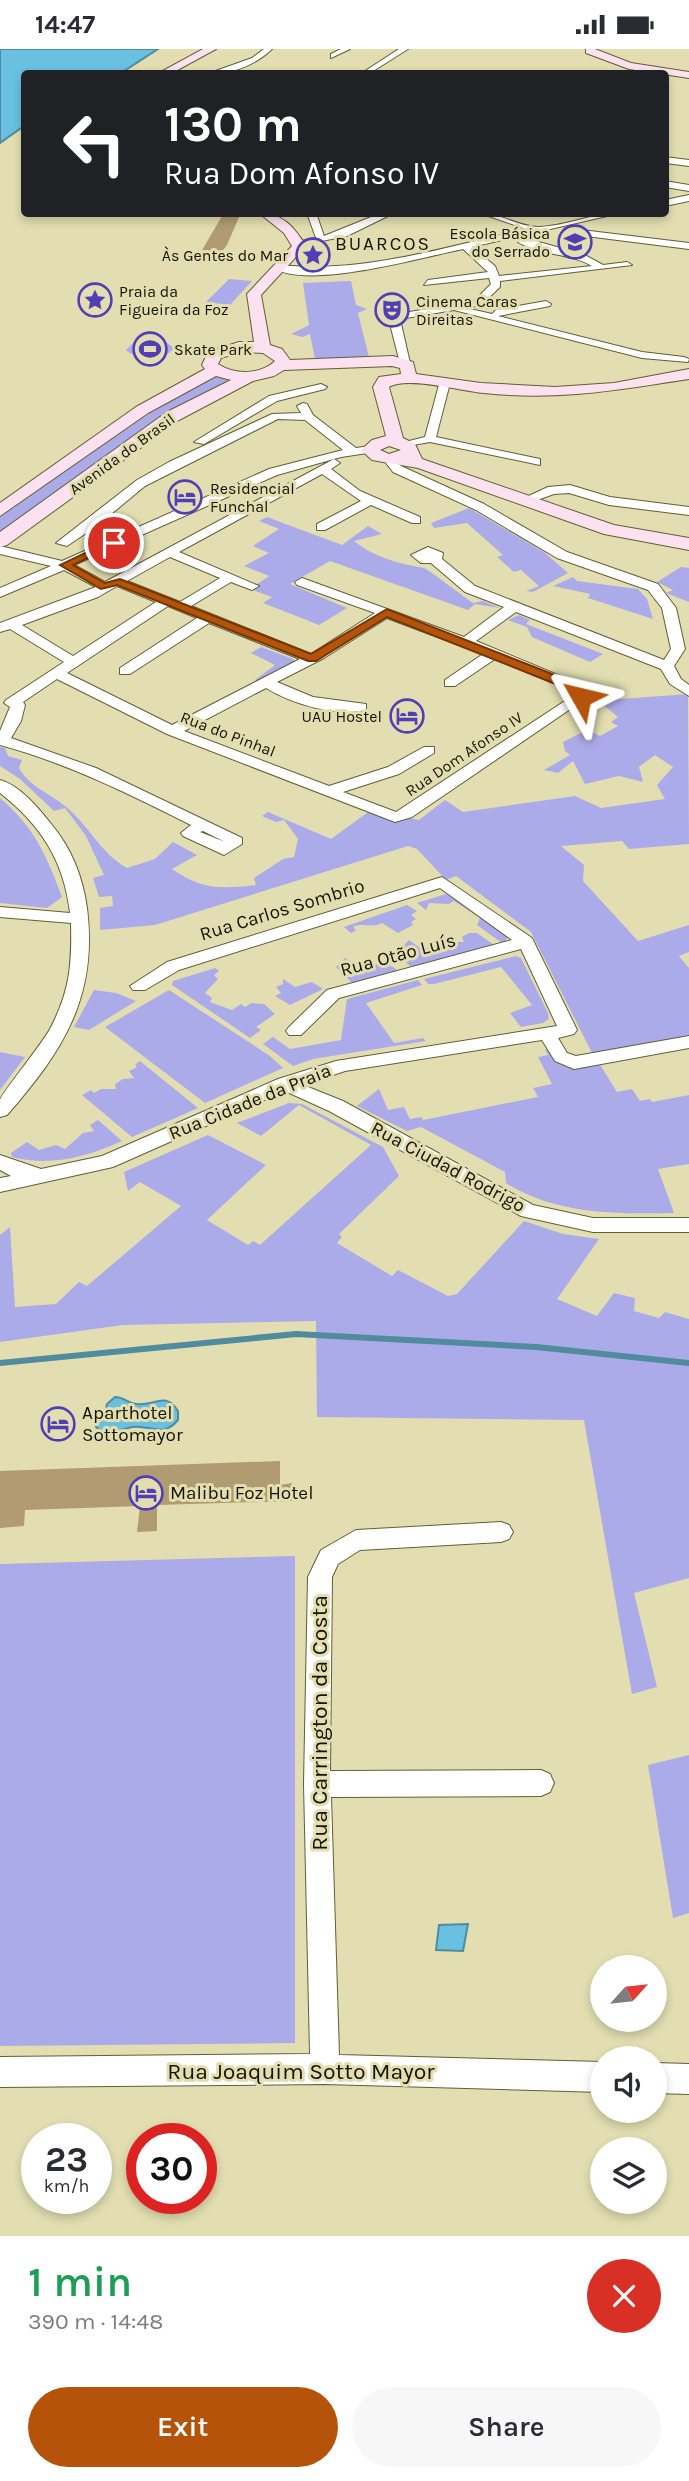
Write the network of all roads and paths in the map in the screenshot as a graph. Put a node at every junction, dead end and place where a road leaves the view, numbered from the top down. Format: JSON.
{"nodes":[{"id":1,"x":211,"y":49,"type":"edge"},
{"id":2,"x":268,"y":49,"type":"edge"},
{"id":3,"x":346,"y":49,"type":"edge"},
{"id":4,"x":404,"y":49,"type":"edge"},
{"id":5,"x":617,"y":49,"type":"edge"},
{"id":6,"x":588,"y":50,"type":"edge"},
{"id":7,"x":334,"y":56,"type":"dead end"},
{"id":8,"x":255,"y":60,"type":"junction"},
{"id":9,"x":171,"y":70,"type":"edge"},
{"id":10,"x":223,"y":70,"type":"edge"},
{"id":11,"x":245,"y":70,"type":"edge"},
{"id":12,"x":371,"y":70,"type":"edge"},
{"id":13,"x":663,"y":70,"type":"edge"},
{"id":14,"x":669,"y":71,"type":"edge"},
{"id":15,"x":689,"y":73,"type":"edge"},
{"id":16,"x":669,"y":160,"type":"edge"},
{"id":17,"x":689,"y":163,"type":"edge"},
{"id":18,"x":669,"y":185,"type":"edge"},
{"id":19,"x":689,"y":188,"type":"edge"},
{"id":20,"x":689,"y":198,"type":"edge"},
{"id":21,"x":669,"y":202,"type":"edge"},
{"id":22,"x":271,"y":217,"type":"edge"},
{"id":23,"x":312,"y":217,"type":"edge"},
{"id":24,"x":380,"y":217,"type":"edge"},
{"id":25,"x":498,"y":217,"type":"edge"},
{"id":26,"x":597,"y":217,"type":"edge"},
{"id":27,"x":541,"y":229,"type":"junction"},
{"id":28,"x":321,"y":240,"type":"junction"},
{"id":29,"x":520,"y":240,"type":"dead end"},
{"id":30,"x":298,"y":241,"type":"junction"},
{"id":31,"x":689,"y":245,"type":"edge"},
{"id":32,"x":466,"y":246,"type":"junction"},
{"id":33,"x":627,"y":265,"type":"dead end"},
{"id":34,"x":599,"y":266,"type":"junction"},
{"id":35,"x":279,"y":268,"type":"junction"},
{"id":36,"x":495,"y":277,"type":"junction"},
{"id":37,"x":454,"y":278,"type":"junction"},
{"id":38,"x":428,"y":283,"type":"dead end"},
{"id":39,"x":488,"y":295,"type":"junction"},
{"id":40,"x":546,"y":304,"type":"dead end"},
{"id":41,"x":458,"y":309,"type":"junction"},
{"id":42,"x":485,"y":315,"type":"junction"},
{"id":43,"x":263,"y":348,"type":"junction"},
{"id":44,"x":282,"y":365,"type":"junction"},
{"id":45,"x":686,"y":367,"type":"edge"},
{"id":46,"x":215,"y":370,"type":"junction"},
{"id":47,"x":383,"y":370,"type":"junction"},
{"id":48,"x":407,"y":370,"type":"junction"},
{"id":49,"x":250,"y":376,"type":"junction"},
{"id":50,"x":444,"y":383,"type":"junction"},
{"id":51,"x":321,"y":387,"type":"dead end"},
{"id":52,"x":297,"y":390,"type":"junction"},
{"id":53,"x":308,"y":417,"type":"junction"},
{"id":54,"x":430,"y":439,"type":"junction"},
{"id":55,"x":362,"y":451,"type":"junction"},
{"id":56,"x":403,"y":453,"type":"junction"},
{"id":57,"x":536,"y":462,"type":"dead end"},
{"id":58,"x":173,"y":465,"type":"junction"},
{"id":59,"x":323,"y":469,"type":"junction"},
{"id":60,"x":405,"y":474,"type":"junction"},
{"id":61,"x":372,"y":500,"type":"junction"},
{"id":62,"x":526,"y":500,"type":"junction"},
{"id":63,"x":0,"y":511,"type":"edge"},
{"id":64,"x":689,"y":511,"type":"edge"},
{"id":65,"x":416,"y":520,"type":"dead end"},
{"id":66,"x":321,"y":527,"type":"dead end"},
{"id":67,"x":0,"y":541,"type":"edge"},
{"id":68,"x":62,"y":543,"type":"dead end"},
{"id":69,"x":689,"y":544,"type":"edge"},
{"id":70,"x":0,"y":550,"type":"edge"},
{"id":71,"x":170,"y":552,"type":"junction"},
{"id":72,"x":434,"y":559,"type":"dead end"},
{"id":73,"x":65,"y":565,"type":"junction"},
{"id":74,"x":230,"y":577,"type":"junction"},
{"id":75,"x":302,"y":582,"type":"dead end"},
{"id":76,"x":111,"y":584,"type":"junction"},
{"id":77,"x":252,"y":586,"type":"dead end"},
{"id":78,"x":0,"y":593,"type":"edge"},
{"id":79,"x":172,"y":605,"type":"junction"},
{"id":80,"x":512,"y":608,"type":"junction"},
{"id":81,"x":387,"y":612,"type":"junction"},
{"id":82,"x":207,"y":618,"type":"junction"},
{"id":83,"x":5,"y":626,"type":"edge"},
{"id":84,"x":466,"y":642,"type":"junction"},
{"id":85,"x":494,"y":653,"type":"junction"},
{"id":86,"x":312,"y":659,"type":"junction"},
{"id":87,"x":72,"y":661,"type":"junction"},
{"id":88,"x":667,"y":666,"type":"junction"},
{"id":89,"x":125,"y":671,"type":"dead end"},
{"id":90,"x":54,"y":672,"type":"junction"},
{"id":91,"x":267,"y":682,"type":"junction"},
{"id":92,"x":450,"y":683,"type":"dead end"},
{"id":93,"x":689,"y":692,"type":"edge"},
{"id":94,"x":5,"y":702,"type":"edge"},
{"id":95,"x":361,"y":708,"type":"dead end"},
{"id":96,"x":172,"y":731,"type":"junction"},
{"id":97,"x":1,"y":740,"type":"edge"},
{"id":98,"x":429,"y":750,"type":"dead end"},
{"id":99,"x":0,"y":785,"type":"edge"},
{"id":100,"x":328,"y":791,"type":"junction"},
{"id":101,"x":395,"y":817,"type":"joint"},
{"id":102,"x":201,"y":825,"type":"dead end"},
{"id":103,"x":0,"y":912,"type":"edge"},
{"id":104,"x":81,"y":925,"type":"junction"},
{"id":105,"x":526,"y":942,"type":"junction"},
{"id":106,"x":139,"y":986,"type":"dead end"},
{"id":107,"x":295,"y":1031,"type":"dead end"},
{"id":108,"x":547,"y":1034,"type":"junction"},
{"id":109,"x":689,"y":1042,"type":"edge"},
{"id":110,"x":343,"y":1065,"type":"junction"},
{"id":111,"x":285,"y":1084,"type":"junction"},
{"id":112,"x":336,"y":1106,"type":"junction"},
{"id":113,"x":0,"y":1110,"type":"edge"},
{"id":114,"x":0,"y":1162,"type":"edge"},
{"id":115,"x":48,"y":1176,"type":"junction"},
{"id":116,"x":0,"y":1185,"type":"edge"},
{"id":117,"x":689,"y":1225,"type":"edge"},
{"id":118,"x":501,"y":1532,"type":"dead end"},
{"id":119,"x":541,"y":1783,"type":"dead end"},
{"id":120,"x":317,"y":1784,"type":"junction"},
{"id":121,"x":325,"y":2069,"type":"junction"},
{"id":122,"x":0,"y":2072,"type":"edge"},
{"id":123,"x":590,"y":2077,"type":"edge"},
{"id":124,"x":667,"y":2079,"type":"edge"},
{"id":125,"x":689,"y":2080,"type":"edge"}],
"edges":[{"from":1,"to":9,"type":"main road"},
{"from":2,"to":8,"type":"street"},
{"from":3,"to":7,"type":"street"},
{"from":4,"to":12,"type":"street"},
{"from":5,"to":6,"type":"main road"},
{"from":5,"to":15,"type":"main road"},
{"from":6,"to":13,"type":"main road"},
{"from":8,"to":10,"type":"street"},
{"from":8,"to":11,"type":"street"},
{"from":14,"to":15,"type":"main road"},
{"from":16,"to":17,"type":"street"},
{"from":18,"to":19,"type":"street"},
{"from":20,"to":21,"type":"street"},
{"from":22,"to":30,"type":"main road"},
{"from":23,"to":28,"type":"street"},
{"from":24,"to":28,"type":"street"},
{"from":25,"to":27,"type":"street"},
{"from":26,"to":27,"type":"street"},
{"from":27,"to":31,"type":"street"},
{"from":27,"to":32,"type":"street"},
{"from":28,"to":30,"type":"street"},
{"from":29,"to":34,"type":"street"},
{"from":30,"to":35,"type":"main road"},
{"from":32,"to":35,"type":"street"},
{"from":32,"to":36,"type":"street"},
{"from":33,"to":34,"type":"street"},
{"from":34,"to":36,"type":"street"},
{"from":35,"to":43,"type":"main road"},
{"from":36,"to":37,"type":"street"},
{"from":36,"to":39,"type":"street"},
{"from":37,"to":38,"type":"street"},
{"from":37,"to":39,"type":"street"},
{"from":39,"to":41,"type":"street"},
{"from":40,"to":42,"type":"street"},
{"from":41,"to":42,"type":"street"},
{"from":41,"to":48,"type":"street"},
{"from":42,"to":45,"type":"street"},
{"from":43,"to":44,"type":"main road"},
{"from":43,"to":46,"type":"main road"},
{"from":44,"to":47,"type":"main road","name":"Avenida do Brasil"},
{"from":44,"to":49,"type":"main road","name":"Avenida do Brasil"},
{"from":45,"to":50,"type":"main road"},
{"from":46,"to":49,"type":"main road"},
{"from":46,"to":63,"type":"main road","name":"Avenida do Brasil"},
{"from":47,"to":48,"type":"main road"},
{"from":47,"to":56,"type":"main road"},
{"from":48,"to":50,"type":"main road"},
{"from":49,"to":67,"type":"main road","name":"Avenida do Brasil"},
{"from":50,"to":54,"type":"street"},
{"from":51,"to":52,"type":"street"},
{"from":52,"to":53,"type":"street"},
{"from":52,"to":58,"type":"street"},
{"from":53,"to":55,"type":"street"},
{"from":53,"to":58,"type":"street"},
{"from":54,"to":56,"type":"street"},
{"from":54,"to":57,"type":"street"},
{"from":55,"to":56,"type":"main road"},
{"from":55,"to":59,"type":"street"},
{"from":55,"to":73,"type":"street"},
{"from":56,"to":60,"type":"street"},
{"from":56,"to":60,"type":"street"},
{"from":56,"to":62,"type":"main road"},
{"from":58,"to":68,"type":"street"},
{"from":59,"to":61,"type":"street"},
{"from":59,"to":71,"type":"street"},
{"from":60,"to":88,"type":"street"},
{"from":61,"to":65,"type":"street"},
{"from":61,"to":66,"type":"street"},
{"from":62,"to":64,"type":"street"},
{"from":62,"to":69,"type":"main road"},
{"from":70,"to":73,"type":"street"},
{"from":71,"to":74,"type":"street"},
{"from":71,"to":76,"type":"street"},
{"from":72,"to":80,"type":"street"},
{"from":73,"to":76,"type":"street"},
{"from":73,"to":78,"type":"street"},
{"from":74,"to":77,"type":"street"},
{"from":74,"to":79,"type":"street"},
{"from":75,"to":81,"type":"street","name":"Rua Dom Afonso IV"},
{"from":76,"to":79,"type":"street"},
{"from":76,"to":83,"type":"street"},
{"from":79,"to":82,"type":"street"},
{"from":79,"to":87,"type":"street"},
{"from":80,"to":84,"type":"street"},
{"from":80,"to":88,"type":"street"},
{"from":81,"to":84,"type":"street","name":"Rua Dom Afonso IV"},
{"from":81,"to":86,"type":"street"},
{"from":82,"to":86,"type":"street"},
{"from":82,"to":89,"type":"street"},
{"from":83,"to":87,"type":"street"},
{"from":84,"to":85,"type":"street","name":"Rua Dom Afonso IV"},
{"from":85,"to":92,"type":"street"},
{"from":85,"to":101,"type":"street","name":"Rua Dom Afonso IV"},
{"from":86,"to":91,"type":"street"},
{"from":87,"to":90,"type":"street"},
{"from":88,"to":93,"type":"street"},
{"from":90,"to":94,"type":"street"},
{"from":90,"to":96,"type":"street","name":"Rua do Pinhal"},
{"from":91,"to":95,"type":"street"},
{"from":91,"to":96,"type":"street"},
{"from":94,"to":97,"type":"street"},
{"from":96,"to":100,"type":"street","name":"Rua do Pinhal"},
{"from":97,"to":102,"type":"street"},
{"from":98,"to":100,"type":"street"},
{"from":99,"to":104,"type":"street"},
{"from":100,"to":101,"type":"street","name":"Rua do Pinhal"},
{"from":103,"to":104,"type":"street"},
{"from":104,"to":113,"type":"street"},
{"from":105,"to":106,"type":"street","name":"Rua Carlos Sombrio"},
{"from":105,"to":107,"type":"street","name":"Rua Otão Luís"},
{"from":105,"to":108,"type":"street","name":"Rua Cidade da Praia"},
{"from":108,"to":109,"type":"street"},
{"from":108,"to":110,"type":"street","name":"Rua Cidade da Praia"},
{"from":110,"to":111,"type":"street","name":"Rua Cidade da Praia"},
{"from":110,"to":112,"type":"street"},
{"from":111,"to":112,"type":"street","name":"Rua Ciudad Rodrigo"},
{"from":111,"to":115,"type":"street","name":"Rua Cidade da Praia"},
{"from":112,"to":117,"type":"street","name":"Rua Ciudad Rodrigo"},
{"from":114,"to":115,"type":"street"},
{"from":115,"to":116,"type":"street","name":"Rua Cidade da Praia"},
{"from":118,"to":120,"type":"street","name":"Rua Carrington da Costa"},
{"from":119,"to":120,"type":"street"},
{"from":120,"to":121,"type":"street","name":"Rua Carrington da Costa"},
{"from":121,"to":122,"type":"street","name":"Rua Joaquim Sotto Mayor"},
{"from":121,"to":123,"type":"street","name":"Rua Joaquim Sotto Mayor"},
{"from":124,"to":125,"type":"street"}]}
